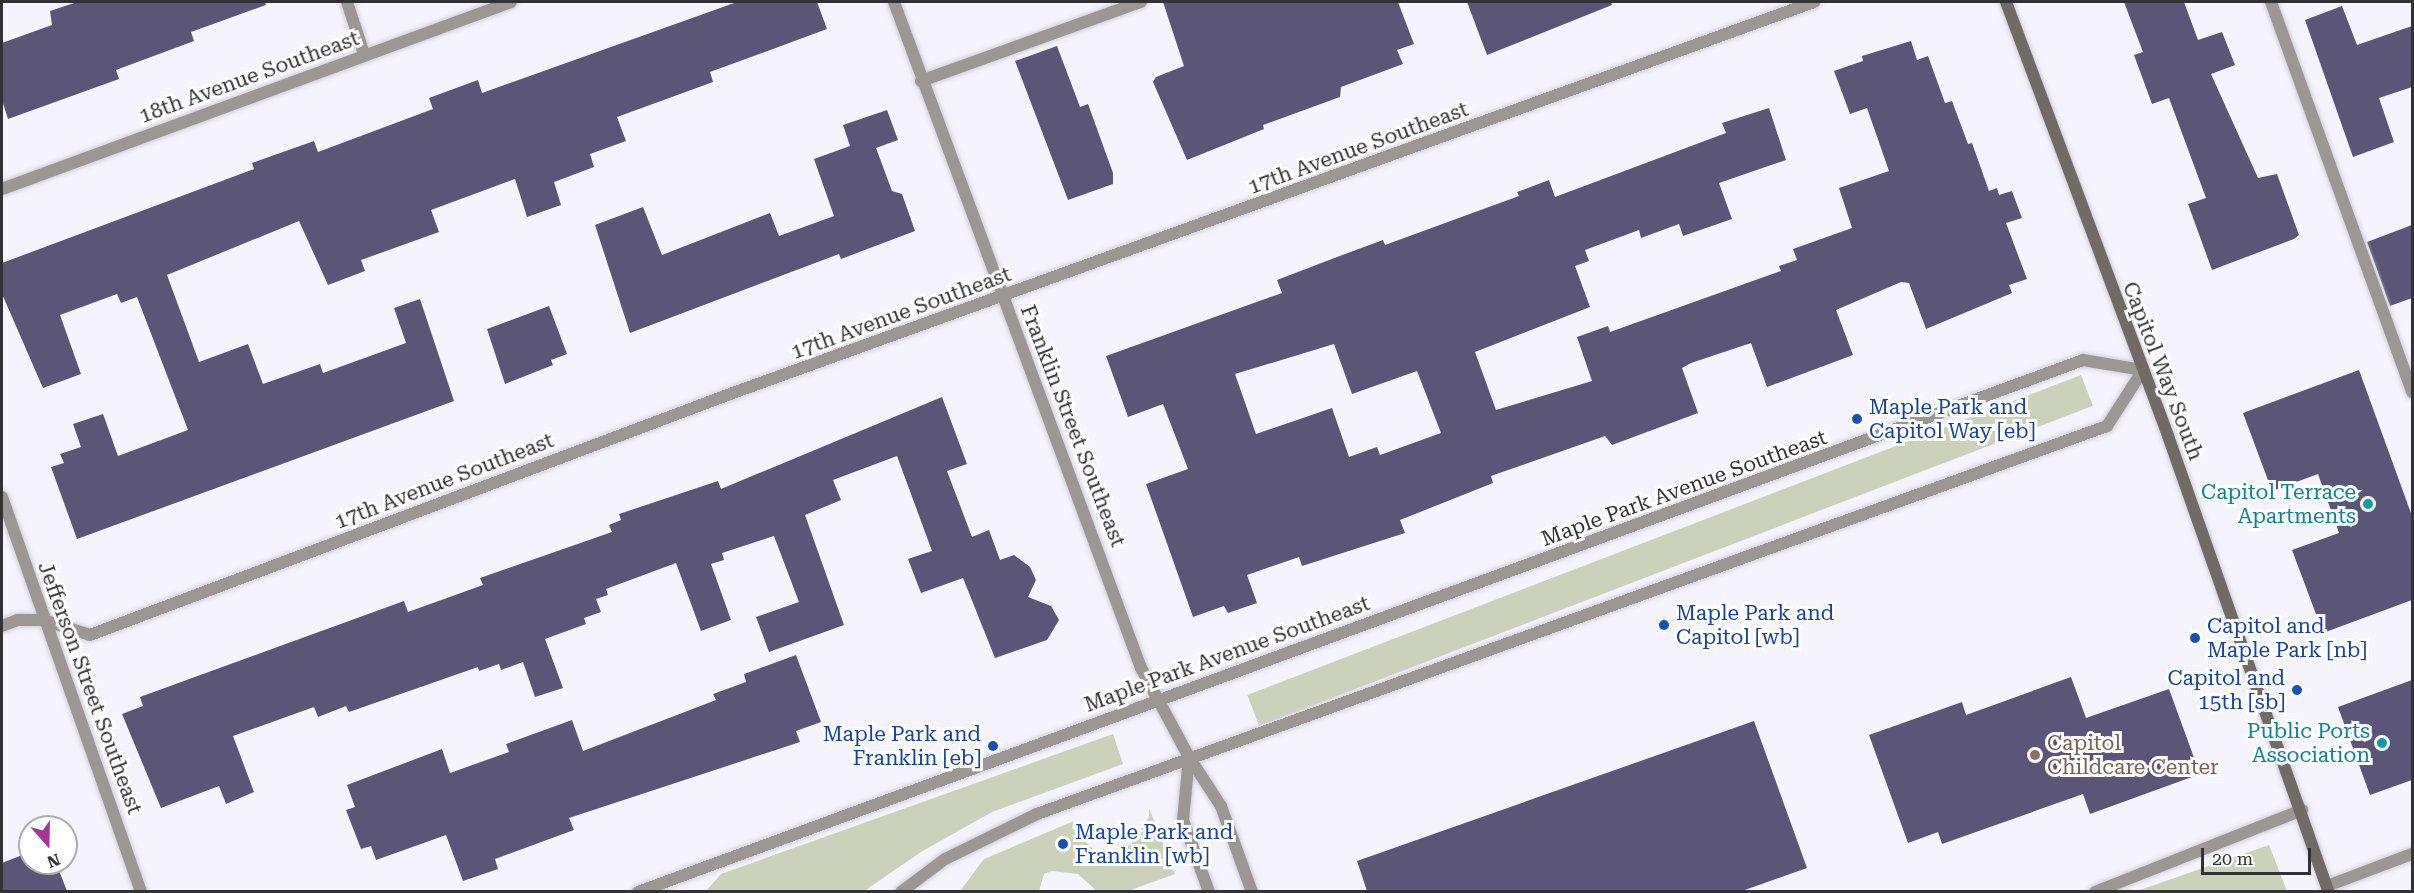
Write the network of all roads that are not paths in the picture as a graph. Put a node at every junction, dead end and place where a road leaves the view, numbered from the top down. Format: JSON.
{"nodes":[{"id":1,"x":347,"y":2,"type":"edge"},
{"id":2,"x":511,"y":2,"type":"edge"},
{"id":3,"x":894,"y":2,"type":"edge"},
{"id":4,"x":1141,"y":2,"type":"edge"},
{"id":5,"x":1814,"y":2,"type":"edge"},
{"id":6,"x":2006,"y":2,"type":"edge"},
{"id":7,"x":2271,"y":2,"type":"edge"},
{"id":8,"x":364,"y":54,"type":"junction"},
{"id":9,"x":921,"y":81,"type":"junction"},
{"id":10,"x":2,"y":189,"type":"edge"},
{"id":11,"x":1004,"y":297,"type":"junction"},
{"id":12,"x":2143,"y":370,"type":"junction"},
{"id":13,"x":2412,"y":392,"type":"edge"},
{"id":14,"x":2,"y":497,"type":"edge"},
{"id":15,"x":44,"y":620,"type":"junction"},
{"id":16,"x":2,"y":626,"type":"edge"},
{"id":17,"x":1155,"y":702,"type":"junction"},
{"id":18,"x":1189,"y":757,"type":"junction"},
{"id":19,"x":2302,"y":810,"type":"junction"},
{"id":20,"x":2412,"y":854,"type":"edge"},
{"id":21,"x":664,"y":887,"type":"edge"},
{"id":22,"x":2328,"y":889,"type":"edge"},
{"id":23,"x":141,"y":891,"type":"edge"},
{"id":24,"x":638,"y":891,"type":"edge"},
{"id":25,"x":901,"y":891,"type":"edge"},
{"id":26,"x":1209,"y":891,"type":"edge"},
{"id":27,"x":1252,"y":891,"type":"edge"},
{"id":28,"x":2095,"y":891,"type":"edge"}],
"edges":[{"from":1,"to":8,"type":"street"},
{"from":2,"to":8,"type":"street","name":"18th Avenue Southeast"},
{"from":3,"to":9,"type":"street","name":"Franklin Street Southeast"},
{"from":4,"to":9,"type":"street"},
{"from":5,"to":11,"type":"street","name":"17th Avenue Southeast"},
{"from":6,"to":12,"type":"main road","name":"Capitol Way South"},
{"from":7,"to":13,"type":"street"},
{"from":8,"to":10,"type":"street","name":"18th Avenue Southeast"},
{"from":9,"to":11,"type":"street","name":"Franklin Street Southeast"},
{"from":11,"to":15,"type":"street","name":"17th Avenue Southeast"},
{"from":11,"to":17,"type":"street","name":"Franklin Street Southeast"},
{"from":12,"to":17,"type":"street","name":"Maple Park Avenue Southeast"},
{"from":12,"to":18,"type":"street"},
{"from":12,"to":19,"type":"main road","name":"Capitol Way South"},
{"from":14,"to":15,"type":"street","name":"Jefferson Street Southeast"},
{"from":15,"to":16,"type":"street","name":"17th Avenue Southeast"},
{"from":15,"to":23,"type":"street","name":"Jefferson Street Southeast"},
{"from":17,"to":18,"type":"street","name":"Franklin Street Southeast"},
{"from":17,"to":21,"type":"street","name":"Maple Park Avenue Southeast"},
{"from":18,"to":25,"type":"street"},
{"from":18,"to":26,"type":"street"},
{"from":18,"to":27,"type":"street","name":"Franklin Street Southeast"},
{"from":19,"to":22,"type":"main road","name":"Capitol Way South"},
{"from":19,"to":28,"type":"street"},
{"from":20,"to":22,"type":"street"},
{"from":21,"to":24,"type":"street","name":"Maple Park Avenue Southeast"}]}
